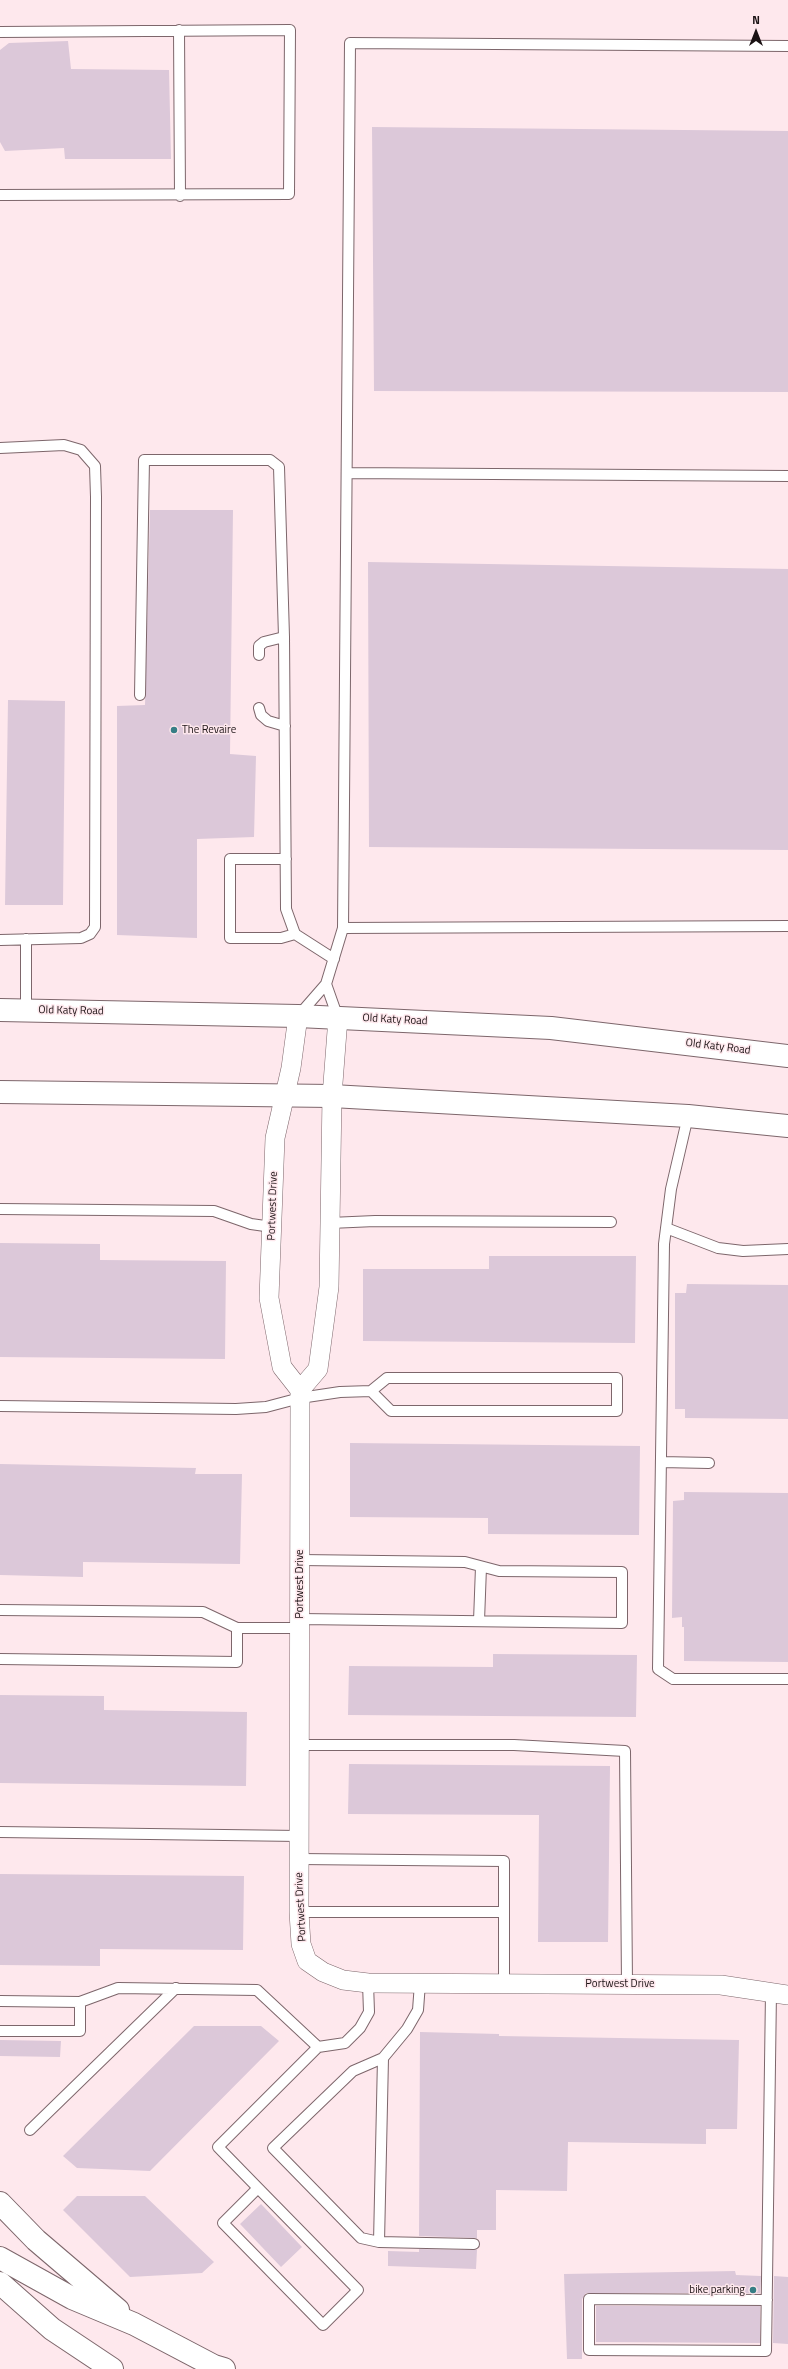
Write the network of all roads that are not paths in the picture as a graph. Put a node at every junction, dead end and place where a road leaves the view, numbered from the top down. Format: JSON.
{"nodes":[{"id":1,"x":179,"y":30,"type":"junction"},
{"id":2,"x":0,"y":32,"type":"edge"},
{"id":3,"x":788,"y":46,"type":"edge"},
{"id":4,"x":0,"y":195,"type":"edge"},
{"id":5,"x":180,"y":196,"type":"junction"},
{"id":6,"x":0,"y":448,"type":"edge"},
{"id":7,"x":346,"y":473,"type":"junction"},
{"id":8,"x":788,"y":476,"type":"edge"},
{"id":9,"x":284,"y":636,"type":"junction"},
{"id":10,"x":259,"y":655,"type":"dead end"},
{"id":11,"x":140,"y":695,"type":"dead end"},
{"id":12,"x":259,"y":708,"type":"dead end"},
{"id":13,"x":285,"y":726,"type":"junction"},
{"id":14,"x":286,"y":859,"type":"junction"},
{"id":15,"x":788,"y":926,"type":"edge"},
{"id":16,"x":343,"y":928,"type":"junction"},
{"id":17,"x":295,"y":934,"type":"junction"},
{"id":18,"x":26,"y":939,"type":"junction"},
{"id":19,"x":0,"y":940,"type":"edge"},
{"id":20,"x":334,"y":959,"type":"junction"},
{"id":21,"x":326,"y":984,"type":"junction"},
{"id":22,"x":0,"y":1010,"type":"edge"},
{"id":23,"x":26,"y":1010,"type":"junction"},
{"id":24,"x":298,"y":1016,"type":"junction"},
{"id":25,"x":338,"y":1018,"type":"junction"},
{"id":26,"x":788,"y":1056,"type":"edge"},
{"id":27,"x":0,"y":1092,"type":"edge"},
{"id":28,"x":285,"y":1095,"type":"junction"},
{"id":29,"x":332,"y":1096,"type":"junction"},
{"id":30,"x":688,"y":1116,"type":"junction"},
{"id":31,"x":788,"y":1126,"type":"edge"},
{"id":32,"x":0,"y":1209,"type":"edge"},
{"id":33,"x":611,"y":1222,"type":"dead end"},
{"id":34,"x":330,"y":1223,"type":"junction"},
{"id":35,"x":272,"y":1227,"type":"junction"},
{"id":36,"x":666,"y":1228,"type":"junction"},
{"id":37,"x":788,"y":1249,"type":"edge"},
{"id":38,"x":371,"y":1391,"type":"junction"},
{"id":39,"x":300,"y":1394,"type":"junction"},
{"id":40,"x":0,"y":1406,"type":"edge"},
{"id":41,"x":661,"y":1462,"type":"junction"},
{"id":42,"x":709,"y":1463,"type":"dead end"},
{"id":43,"x":300,"y":1560,"type":"junction"},
{"id":44,"x":481,"y":1567,"type":"junction"},
{"id":45,"x":0,"y":1610,"type":"edge"},
{"id":46,"x":479,"y":1622,"type":"junction"},
{"id":47,"x":300,"y":1624,"type":"junction"},
{"id":48,"x":237,"y":1628,"type":"junction"},
{"id":49,"x":0,"y":1659,"type":"edge"},
{"id":50,"x":788,"y":1679,"type":"edge"},
{"id":51,"x":299,"y":1745,"type":"junction"},
{"id":52,"x":0,"y":1832,"type":"edge"},
{"id":53,"x":299,"y":1836,"type":"junction"},
{"id":54,"x":299,"y":1859,"type":"junction"},
{"id":55,"x":299,"y":1912,"type":"junction"},
{"id":56,"x":504,"y":1912,"type":"junction"},
{"id":57,"x":368,"y":1983,"type":"junction"},
{"id":58,"x":420,"y":1983,"type":"junction"},
{"id":59,"x":504,"y":1983,"type":"junction"},
{"id":60,"x":627,"y":1984,"type":"junction"},
{"id":61,"x":176,"y":1988,"type":"junction"},
{"id":62,"x":780,"y":1994,"type":"edge"},
{"id":63,"x":0,"y":2001,"type":"edge"},
{"id":64,"x":80,"y":2002,"type":"junction"},
{"id":65,"x":0,"y":2031,"type":"edge"},
{"id":66,"x":318,"y":2047,"type":"junction"},
{"id":67,"x":383,"y":2058,"type":"junction"},
{"id":68,"x":30,"y":2130,"type":"dead end"},
{"id":69,"x":258,"y":2188,"type":"junction"},
{"id":70,"x":0,"y":2203,"type":"edge"},
{"id":71,"x":379,"y":2242,"type":"junction"},
{"id":72,"x":474,"y":2244,"type":"dead end"},
{"id":73,"x":0,"y":2258,"type":"edge"},
{"id":74,"x":0,"y":2283,"type":"edge"},
{"id":75,"x":767,"y":2300,"type":"junction"},
{"id":76,"x":134,"y":2324,"type":"junction"},
{"id":77,"x":112,"y":2369,"type":"edge"},
{"id":78,"x":224,"y":2369,"type":"edge"}],
"edges":[{"from":1,"to":2,"type":"lane"},
{"from":1,"to":5,"type":"lane"},
{"from":1,"to":5,"type":"lane"},
{"from":3,"to":7,"type":"lane"},
{"from":4,"to":5,"type":"lane"},
{"from":6,"to":18,"type":"lane"},
{"from":7,"to":8,"type":"lane"},
{"from":7,"to":16,"type":"lane"},
{"from":9,"to":10,"type":"lane"},
{"from":9,"to":11,"type":"lane"},
{"from":9,"to":13,"type":"lane"},
{"from":12,"to":13,"type":"lane"},
{"from":13,"to":14,"type":"lane"},
{"from":14,"to":17,"type":"lane"},
{"from":14,"to":17,"type":"lane"},
{"from":15,"to":16,"type":"lane"},
{"from":16,"to":20,"type":"lane"},
{"from":17,"to":20,"type":"lane"},
{"from":18,"to":19,"type":"lane"},
{"from":18,"to":23,"type":"lane"},
{"from":20,"to":21,"type":"lane"},
{"from":21,"to":24,"type":"lane"},
{"from":21,"to":25,"type":"lane"},
{"from":22,"to":23,"type":"main road","name":"Old Katy Road"},
{"from":23,"to":24,"type":"main road","name":"Old Katy Road"},
{"from":24,"to":25,"type":"main road","name":"Old Katy Road"},
{"from":24,"to":28,"type":"street","name":"Portwest Drive"},
{"from":25,"to":26,"type":"main road","name":"Old Katy Road"},
{"from":25,"to":29,"type":"street"},
{"from":27,"to":28,"type":"main road"},
{"from":28,"to":29,"type":"main road"},
{"from":28,"to":35,"type":"street","name":"Portwest Drive"},
{"from":29,"to":30,"type":"main road"},
{"from":29,"to":34,"type":"street"},
{"from":30,"to":31,"type":"main road"},
{"from":30,"to":36,"type":"lane"},
{"from":32,"to":35,"type":"lane"},
{"from":33,"to":34,"type":"lane"},
{"from":34,"to":39,"type":"street"},
{"from":35,"to":39,"type":"street","name":"Portwest Drive"},
{"from":36,"to":37,"type":"lane"},
{"from":36,"to":41,"type":"lane"},
{"from":38,"to":38,"type":"lane"},
{"from":38,"to":39,"type":"lane"},
{"from":39,"to":40,"type":"lane"},
{"from":39,"to":43,"type":"street","name":"Portwest Drive"},
{"from":41,"to":42,"type":"lane"},
{"from":41,"to":50,"type":"lane"},
{"from":43,"to":44,"type":"lane"},
{"from":43,"to":47,"type":"street","name":"Portwest Drive"},
{"from":44,"to":46,"type":"lane"},
{"from":44,"to":46,"type":"lane"},
{"from":45,"to":48,"type":"lane"},
{"from":46,"to":47,"type":"lane"},
{"from":47,"to":48,"type":"lane"},
{"from":47,"to":51,"type":"street","name":"Portwest Drive"},
{"from":48,"to":49,"type":"lane"},
{"from":51,"to":53,"type":"street","name":"Portwest Drive"},
{"from":51,"to":60,"type":"lane"},
{"from":52,"to":53,"type":"lane"},
{"from":53,"to":54,"type":"street","name":"Portwest Drive"},
{"from":54,"to":55,"type":"street","name":"Portwest Drive"},
{"from":54,"to":56,"type":"lane"},
{"from":55,"to":56,"type":"lane"},
{"from":55,"to":57,"type":"street","name":"Portwest Drive"},
{"from":56,"to":59,"type":"lane"},
{"from":57,"to":58,"type":"street","name":"Portwest Drive"},
{"from":57,"to":66,"type":"lane"},
{"from":58,"to":59,"type":"street","name":"Portwest Drive"},
{"from":58,"to":67,"type":"lane"},
{"from":59,"to":60,"type":"street","name":"Portwest Drive"},
{"from":60,"to":62,"type":"street","name":"Portwest Drive"},
{"from":61,"to":64,"type":"lane"},
{"from":61,"to":66,"type":"lane"},
{"from":61,"to":68,"type":"lane"},
{"from":62,"to":75,"type":"lane"},
{"from":63,"to":64,"type":"lane"},
{"from":64,"to":65,"type":"lane"},
{"from":66,"to":69,"type":"lane"},
{"from":67,"to":71,"type":"lane"},
{"from":67,"to":71,"type":"lane"},
{"from":69,"to":69,"type":"lane"},
{"from":70,"to":76,"type":"main road"},
{"from":71,"to":72,"type":"lane"},
{"from":73,"to":76,"type":"main road"},
{"from":74,"to":77,"type":"main road"},
{"from":75,"to":75,"type":"lane"},
{"from":76,"to":78,"type":"main road"}]}
